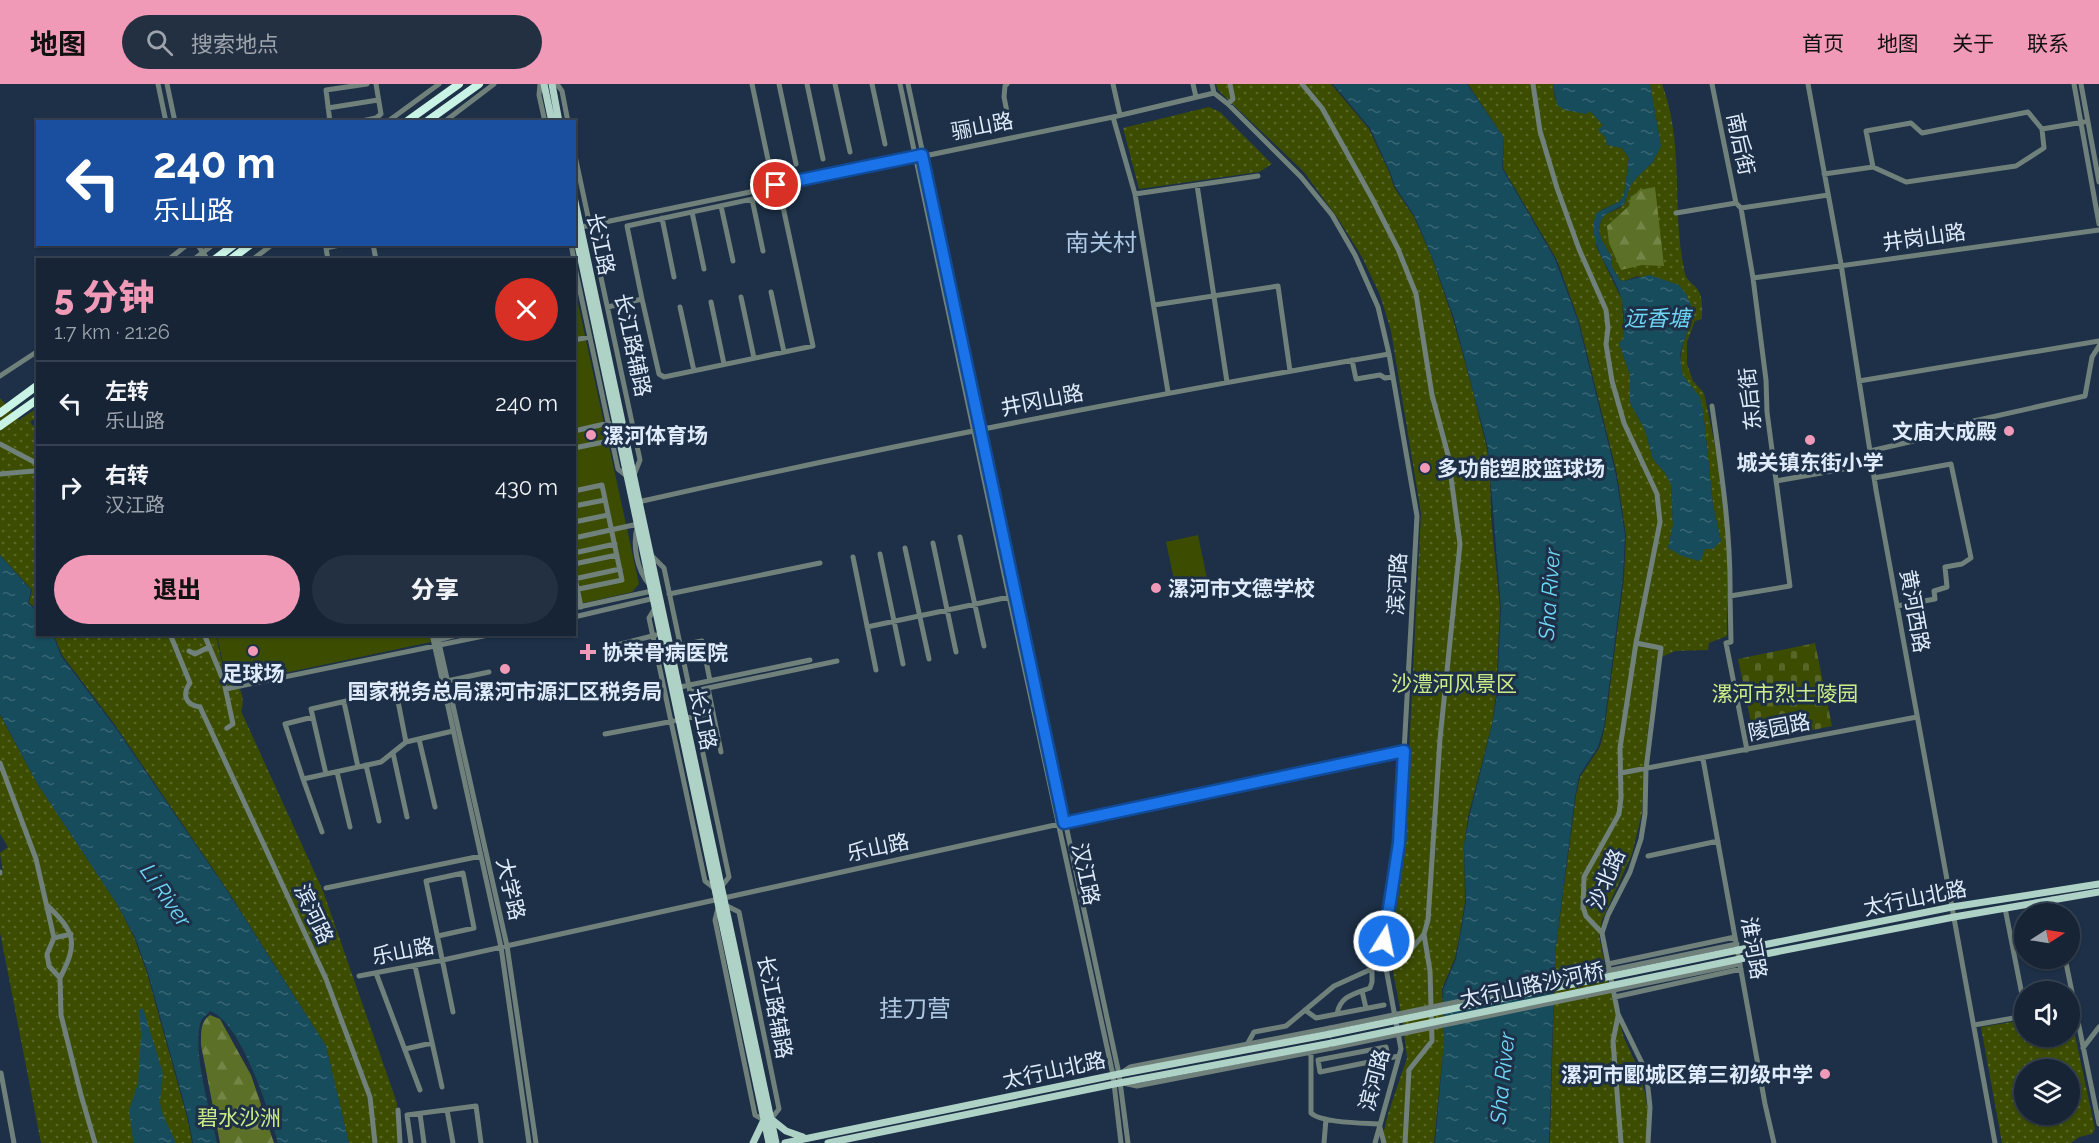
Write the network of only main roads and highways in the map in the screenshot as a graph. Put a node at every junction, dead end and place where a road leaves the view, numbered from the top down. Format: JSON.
{"nodes":[{"id":1,"x":459,"y":84,"type":"edge"},
{"id":2,"x":479,"y":84,"type":"edge"},
{"id":3,"x":541,"y":84,"type":"edge"},
{"id":4,"x":553,"y":87,"type":"edge"},
{"id":5,"x":409,"y":120,"type":"edge"},
{"id":6,"x":429,"y":120,"type":"edge"},
{"id":7,"x":552,"y":120,"type":"edge"},
{"id":8,"x":559,"y":120,"type":"edge"},
{"id":9,"x":576,"y":211,"type":"edge"},
{"id":10,"x":578,"y":226,"type":"edge"},
{"id":11,"x":232,"y":246,"type":"edge"},
{"id":12,"x":248,"y":246,"type":"edge"},
{"id":13,"x":217,"y":258,"type":"edge"},
{"id":14,"x":233,"y":258,"type":"edge"},
{"id":15,"x":36,"y":386,"type":"edge"},
{"id":16,"x":36,"y":401,"type":"edge"},
{"id":17,"x":2,"y":412,"type":"edge"},
{"id":18,"x":616,"y":422,"type":"junction"},
{"id":19,"x":0,"y":426,"type":"edge"},
{"id":20,"x":631,"y":476,"type":"junction"},
{"id":21,"x":637,"y":502,"type":"junction"},
{"id":22,"x":654,"y":593,"type":"junction"},
{"id":23,"x":679,"y":720,"type":"junction"},
{"id":24,"x":2099,"y":884,"type":"edge"},
{"id":25,"x":2099,"y":892,"type":"edge"},
{"id":26,"x":1737,"y":947,"type":"joint"},
{"id":27,"x":1740,"y":964,"type":"joint"},
{"id":28,"x":1331,"y":1038,"type":"junction"},
{"id":29,"x":768,"y":1120,"type":"junction"},
{"id":30,"x":812,"y":1137,"type":"junction"},
{"id":31,"x":753,"y":1143,"type":"edge"},
{"id":32,"x":769,"y":1143,"type":"edge"},
{"id":33,"x":776,"y":1143,"type":"edge"},
{"id":34,"x":785,"y":1143,"type":"edge"},
{"id":35,"x":828,"y":1143,"type":"edge"}],
"edges":[{"from":1,"to":5,"type":"highway"},
{"from":2,"to":6,"type":"highway"},
{"from":3,"to":4,"type":"main road"},
{"from":4,"to":7,"type":"main road"},
{"from":4,"to":8,"type":"main road"},
{"from":9,"to":10,"type":"main road","name":"长江路"},
{"from":10,"to":18,"type":"main road","name":"长江路"},
{"from":11,"to":13,"type":"highway"},
{"from":12,"to":14,"type":"highway"},
{"from":15,"to":17,"type":"highway"},
{"from":16,"to":19,"type":"highway"},
{"from":18,"to":20,"type":"main road","name":"长江路"},
{"from":18,"to":20,"type":"main road","name":"长江路"},
{"from":20,"to":21,"type":"main road","name":"长江路"},
{"from":21,"to":22,"type":"main road","name":"长江路"},
{"from":21,"to":22,"type":"main road","name":"长江路"},
{"from":22,"to":23,"type":"main road","name":"长江路"},
{"from":22,"to":23,"type":"main road","name":"长江路"},
{"from":23,"to":29,"type":"main road","name":"长江路"},
{"from":23,"to":29,"type":"main road","name":"长江路"},
{"from":24,"to":26,"type":"main road","name":"太行山北路"},
{"from":25,"to":27,"type":"main road","name":"太行山北路"},
{"from":26,"to":28,"type":"main road","name":"太行山路沙河桥","bridge":true},
{"from":27,"to":28,"type":"main road","name":"太行山路沙河桥","bridge":true},
{"from":28,"to":30,"type":"main road","name":"太行山北路"},
{"from":28,"to":35,"type":"main road","name":"太行山北路"},
{"from":29,"to":30,"type":"main road"},
{"from":29,"to":31,"type":"main road"},
{"from":29,"to":32,"type":"main road","name":"长江路"},
{"from":29,"to":33,"type":"main road","name":"长江路"},
{"from":30,"to":34,"type":"main road","name":"太行山北路"}]}
